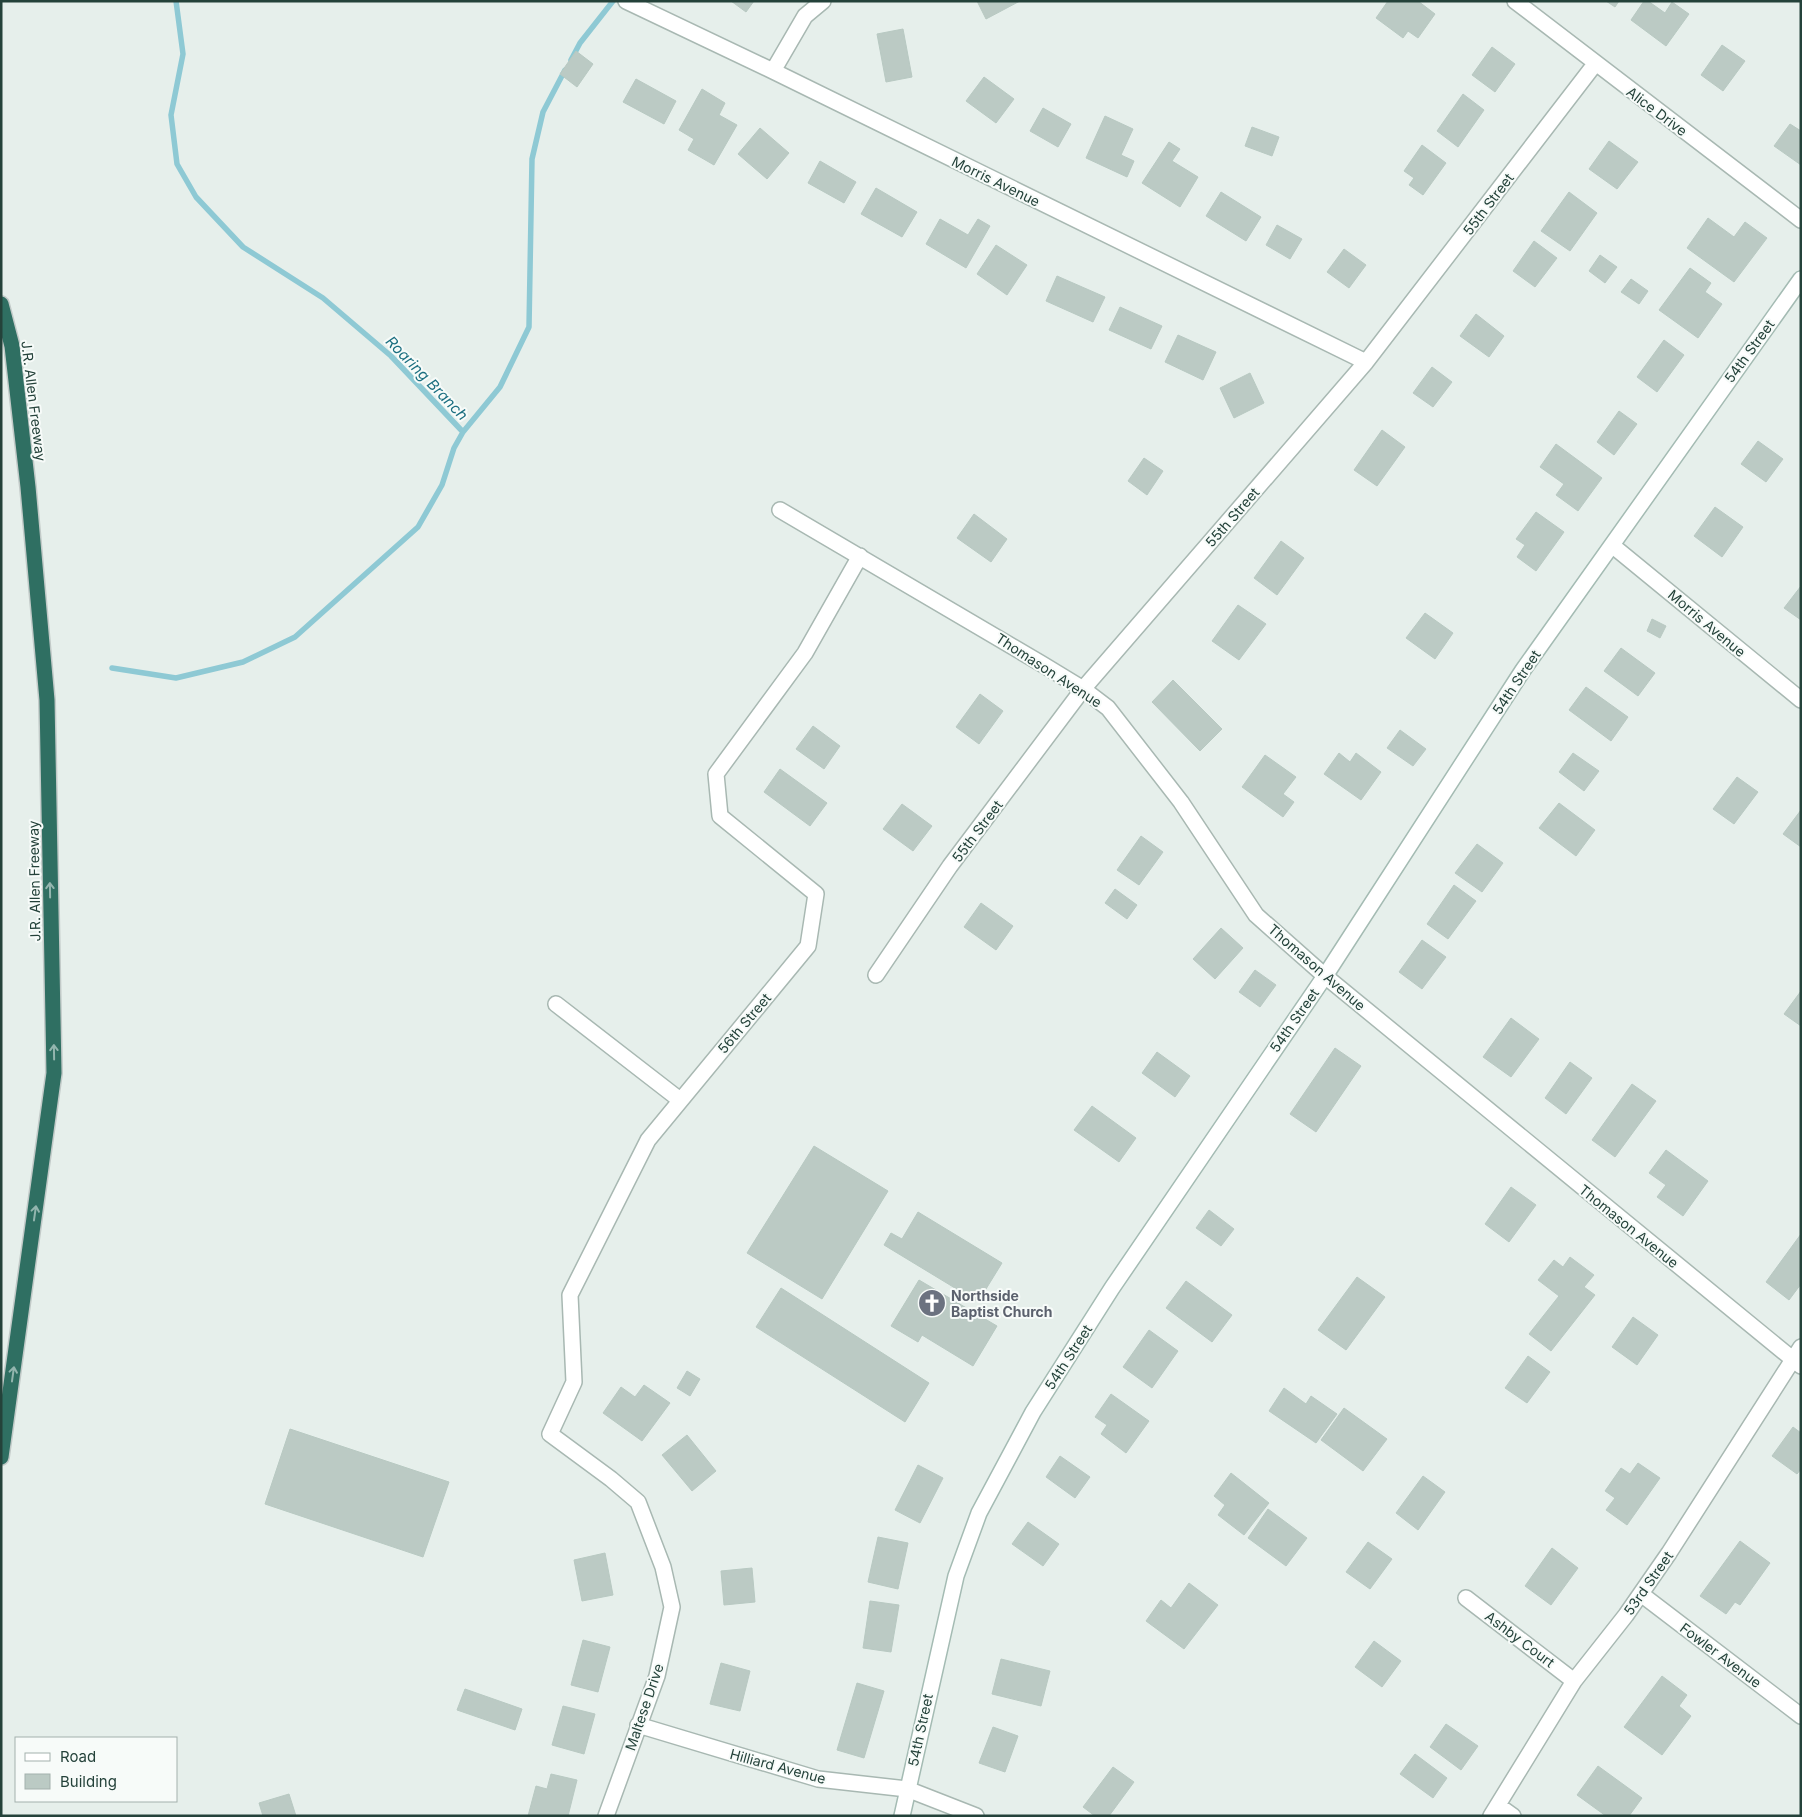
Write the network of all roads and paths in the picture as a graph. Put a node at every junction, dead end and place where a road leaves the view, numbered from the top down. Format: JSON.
{"nodes":[{"id":1,"x":626,"y":1,"type":"edge"},
{"id":2,"x":823,"y":1,"type":"edge"},
{"id":3,"x":1515,"y":1,"type":"edge"},
{"id":4,"x":1595,"y":64,"type":"junction"},
{"id":5,"x":773,"y":71,"type":"junction"},
{"id":6,"x":1801,"y":220,"type":"edge"},
{"id":7,"x":1801,"y":279,"type":"edge"},
{"id":8,"x":1,"y":304,"type":"edge"},
{"id":9,"x":1366,"y":362,"type":"junction"},
{"id":10,"x":780,"y":510,"type":"dead end"},
{"id":11,"x":1614,"y":546,"type":"junction"},
{"id":12,"x":860,"y":556,"type":"junction"},
{"id":13,"x":1083,"y":688,"type":"junction"},
{"id":14,"x":1801,"y":700,"type":"edge"},
{"id":15,"x":876,"y":975,"type":"dead end"},
{"id":16,"x":1325,"y":976,"type":"junction"},
{"id":17,"x":556,"y":1004,"type":"dead end"},
{"id":18,"x":680,"y":1100,"type":"junction"},
{"id":19,"x":1798,"y":1357,"type":"edge"},
{"id":20,"x":550,"y":1434,"type":"joint"},
{"id":21,"x":1,"y":1457,"type":"edge"},
{"id":22,"x":1641,"y":1594,"type":"junction"},
{"id":23,"x":1466,"y":1598,"type":"dead end"},
{"id":24,"x":1574,"y":1680,"type":"junction"},
{"id":25,"x":1801,"y":1716,"type":"edge"},
{"id":26,"x":638,"y":1725,"type":"junction"},
{"id":27,"x":907,"y":1789,"type":"junction"},
{"id":28,"x":1495,"y":1811,"type":"edge"},
{"id":29,"x":606,"y":1816,"type":"edge"},
{"id":30,"x":902,"y":1816,"type":"edge"},
{"id":31,"x":976,"y":1816,"type":"edge"},
{"id":32,"x":1513,"y":1816,"type":"edge"}],
"edges":[{"from":1,"to":5,"type":"street","name":"Morris Avenue"},
{"from":2,"to":5,"type":"street"},
{"from":3,"to":4,"type":"street","name":"Alice Drive"},
{"from":4,"to":6,"type":"street","name":"Alice Drive"},
{"from":4,"to":9,"type":"street","name":"55th Street"},
{"from":5,"to":9,"type":"street","name":"Morris Avenue"},
{"from":7,"to":11,"type":"street","name":"54th Street"},
{"from":21,"to":8,"type":"highway","name":"J.R. Allen Freeway","one_way":true},
{"from":9,"to":13,"type":"street","name":"55th Street"},
{"from":10,"to":12,"type":"street","name":"Thomason Avenue"},
{"from":11,"to":14,"type":"street","name":"Morris Avenue"},
{"from":11,"to":16,"type":"street","name":"54th Street"},
{"from":12,"to":13,"type":"street","name":"Thomason Avenue"},
{"from":12,"to":18,"type":"street","name":"56th Street"},
{"from":13,"to":15,"type":"street","name":"55th Street"},
{"from":13,"to":16,"type":"street","name":"Thomason Avenue"},
{"from":16,"to":19,"type":"street","name":"Thomason Avenue"},
{"from":16,"to":27,"type":"street","name":"54th Street"},
{"from":17,"to":18,"type":"street"},
{"from":18,"to":20,"type":"street","name":"56th Street"},
{"from":19,"to":22,"type":"street","name":"53rd Street"},
{"from":20,"to":26,"type":"street","name":"Maltese Drive"},
{"from":22,"to":24,"type":"street","name":"53rd Street"},
{"from":22,"to":25,"type":"street","name":"Fowler Avenue"},
{"from":23,"to":24,"type":"street","name":"Ashby Court"},
{"from":24,"to":28,"type":"street","name":"53rd Street"},
{"from":26,"to":27,"type":"street","name":"Hilliard Avenue"},
{"from":26,"to":29,"type":"street","name":"Maltese Drive"},
{"from":27,"to":30,"type":"street","name":"54th Street"},
{"from":27,"to":31,"type":"street","name":"Hilliard Avenue"},
{"from":28,"to":32,"type":"street"}]}
